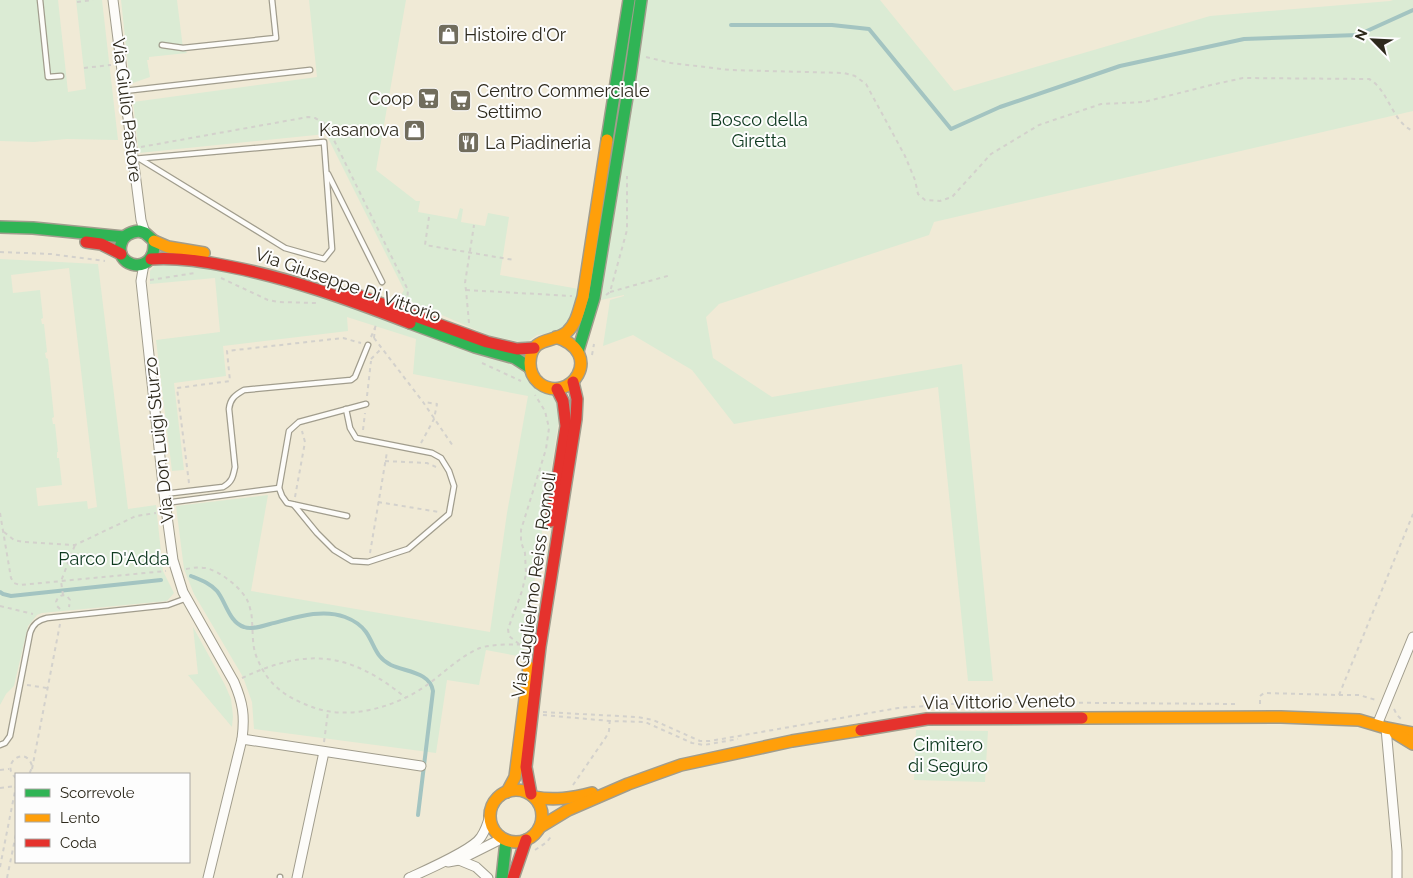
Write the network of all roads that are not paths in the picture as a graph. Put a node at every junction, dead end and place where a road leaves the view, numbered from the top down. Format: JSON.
{"nodes":[{"id":1,"x":40,"y":0,"type":"edge"},
{"id":2,"x":113,"y":0,"type":"edge"},
{"id":3,"x":272,"y":0,"type":"edge"},
{"id":4,"x":629,"y":0,"type":"edge"},
{"id":5,"x":636,"y":0,"type":"edge"},
{"id":6,"x":641,"y":0,"type":"edge"},
{"id":7,"x":162,"y":45,"type":"dead end"},
{"id":8,"x":310,"y":70,"type":"dead end"},
{"id":9,"x":62,"y":76,"type":"dead end"},
{"id":10,"x":124,"y":91,"type":"junction"},
{"id":11,"x":627,"y":97,"type":"junction"},
{"id":12,"x":136,"y":159,"type":"junction"},
{"id":13,"x":326,"y":170,"type":"junction"},
{"id":14,"x":141,"y":220,"type":"junction"},
{"id":15,"x":0,"y":227,"type":"edge"},
{"id":16,"x":145,"y":233,"type":"junction"},
{"id":17,"x":129,"y":234,"type":"junction"},
{"id":18,"x":0,"y":236,"type":"edge"},
{"id":19,"x":154,"y":241,"type":"junction"},
{"id":20,"x":121,"y":254,"type":"junction"},
{"id":21,"x":147,"y":262,"type":"junction"},
{"id":22,"x":131,"y":265,"type":"junction"},
{"id":23,"x":141,"y":281,"type":"junction"},
{"id":24,"x":382,"y":282,"type":"dead end"},
{"id":25,"x":593,"y":298,"type":"junction"},
{"id":26,"x":556,"y":338,"type":"junction"},
{"id":27,"x":371,"y":345,"type":"road end"},
{"id":28,"x":534,"y":348,"type":"junction"},
{"id":29,"x":578,"y":351,"type":"junction"},
{"id":30,"x":530,"y":367,"type":"junction"},
{"id":31,"x":573,"y":382,"type":"junction"},
{"id":32,"x":557,"y":389,"type":"junction"},
{"id":33,"x":366,"y":404,"type":"road end"},
{"id":34,"x":346,"y":409,"type":"junction"},
{"id":35,"x":279,"y":488,"type":"junction"},
{"id":36,"x":165,"y":503,"type":"junction"},
{"id":37,"x":294,"y":505,"type":"junction"},
{"id":38,"x":347,"y":516,"type":"dead end"},
{"id":39,"x":187,"y":598,"type":"junction"},
{"id":40,"x":1413,"y":637,"type":"edge"},
{"id":41,"x":1382,"y":726,"type":"junction"},
{"id":42,"x":1413,"y":733,"type":"edge"},
{"id":43,"x":242,"y":739,"type":"junction"},
{"id":44,"x":1413,"y":744,"type":"edge"},
{"id":45,"x":0,"y":745,"type":"edge"},
{"id":46,"x":324,"y":752,"type":"junction"},
{"id":47,"x":420,"y":766,"type":"dead end"},
{"id":48,"x":628,"y":784,"type":"junction"},
{"id":49,"x":508,"y":792,"type":"junction"},
{"id":50,"x":533,"y":796,"type":"junction"},
{"id":51,"x":490,"y":815,"type":"junction"},
{"id":52,"x":540,"y":827,"type":"junction"},
{"id":53,"x":505,"y":839,"type":"junction"},
{"id":54,"x":526,"y":840,"type":"junction"},
{"id":55,"x":459,"y":860,"type":"junction"},
{"id":56,"x":440,"y":864,"type":"junction"},
{"id":57,"x":208,"y":878,"type":"edge"},
{"id":58,"x":297,"y":878,"type":"edge"},
{"id":59,"x":409,"y":878,"type":"edge"},
{"id":60,"x":488,"y":878,"type":"edge"},
{"id":61,"x":502,"y":878,"type":"edge"},
{"id":62,"x":513,"y":878,"type":"edge"},
{"id":63,"x":1397,"y":878,"type":"edge"}],
"edges":[{"from":1,"to":9,"type":"lane"},
{"from":2,"to":10,"type":"street","name":"Via Giulio Pastore"},
{"from":3,"to":7,"type":"lane"},
{"from":4,"to":25,"type":"street"},
{"from":5,"to":11,"type":"street"},
{"from":6,"to":11,"type":"street"},
{"from":8,"to":10,"type":"lane"},
{"from":10,"to":12,"type":"street","name":"Via Giulio Pastore"},
{"from":11,"to":25,"type":"street"},
{"from":12,"to":13,"type":"lane"},
{"from":12,"to":13,"type":"lane"},
{"from":12,"to":14,"type":"street","name":"Via Giulio Pastore"},
{"from":13,"to":24,"type":"lane"},
{"from":14,"to":16,"type":"street","name":"Via Giulio Pastore"},
{"from":14,"to":17,"type":"street"},
{"from":15,"to":17,"type":"street"},
{"from":16,"to":17,"type":"street"},
{"from":16,"to":19,"type":"street"},
{"from":17,"to":20,"type":"street"},
{"from":18,"to":20,"type":"street"},
{"from":19,"to":21,"type":"street"},
{"from":19,"to":28,"type":"street","name":"Via Giuseppe Di Vittorio"},
{"from":20,"to":22,"type":"street"},
{"from":21,"to":22,"type":"street"},
{"from":21,"to":23,"type":"street","name":"Via Don Luigi Sturzo"},
{"from":21,"to":30,"type":"street","name":"Via Giuseppe Di Vittorio"},
{"from":22,"to":23,"type":"street","name":"Via Don Luigi Sturzo"},
{"from":23,"to":36,"type":"street","name":"Via Don Luigi Sturzo"},
{"from":25,"to":26,"type":"street"},
{"from":25,"to":29,"type":"street"},
{"from":26,"to":28,"type":"street"},
{"from":26,"to":29,"type":"street"},
{"from":27,"to":36,"type":"lane"},
{"from":28,"to":30,"type":"street"},
{"from":29,"to":31,"type":"street"},
{"from":30,"to":32,"type":"street"},
{"from":31,"to":32,"type":"street"},
{"from":31,"to":50,"type":"street","name":"Via Guglielmo Reiss Romoli"},
{"from":32,"to":49,"type":"street","name":"Via Guglielmo Reiss Romoli"},
{"from":33,"to":34,"type":"lane"},
{"from":34,"to":35,"type":"lane"},
{"from":34,"to":37,"type":"lane"},
{"from":35,"to":36,"type":"lane"},
{"from":35,"to":37,"type":"lane"},
{"from":36,"to":39,"type":"street","name":"Via Don Luigi Sturzo"},
{"from":37,"to":38,"type":"lane"},
{"from":39,"to":43,"type":"street","name":"Via Don Luigi Sturzo"},
{"from":39,"to":45,"type":"lane"},
{"from":40,"to":41,"type":"street"},
{"from":41,"to":42,"type":"street","name":"Via Vittorio Veneto"},
{"from":41,"to":44,"type":"street"},
{"from":41,"to":48,"type":"street","name":"Via Vittorio Veneto"},
{"from":41,"to":63,"type":"street"},
{"from":43,"to":46,"type":"street"},
{"from":43,"to":57,"type":"street","name":"Via Don Luigi Sturzo"},
{"from":46,"to":47,"type":"street"},
{"from":46,"to":58,"type":"street"},
{"from":48,"to":50,"type":"street"},
{"from":48,"to":52,"type":"street"},
{"from":49,"to":50,"type":"street"},
{"from":49,"to":51,"type":"street"},
{"from":50,"to":52,"type":"street"},
{"from":51,"to":53,"type":"street"},
{"from":51,"to":56,"type":"street"},
{"from":52,"to":54,"type":"street"},
{"from":53,"to":54,"type":"street"},
{"from":53,"to":55,"type":"street"},
{"from":53,"to":61,"type":"street"},
{"from":54,"to":62,"type":"street"},
{"from":55,"to":56,"type":"street"},
{"from":55,"to":60,"type":"street"},
{"from":56,"to":59,"type":"street"}]}
